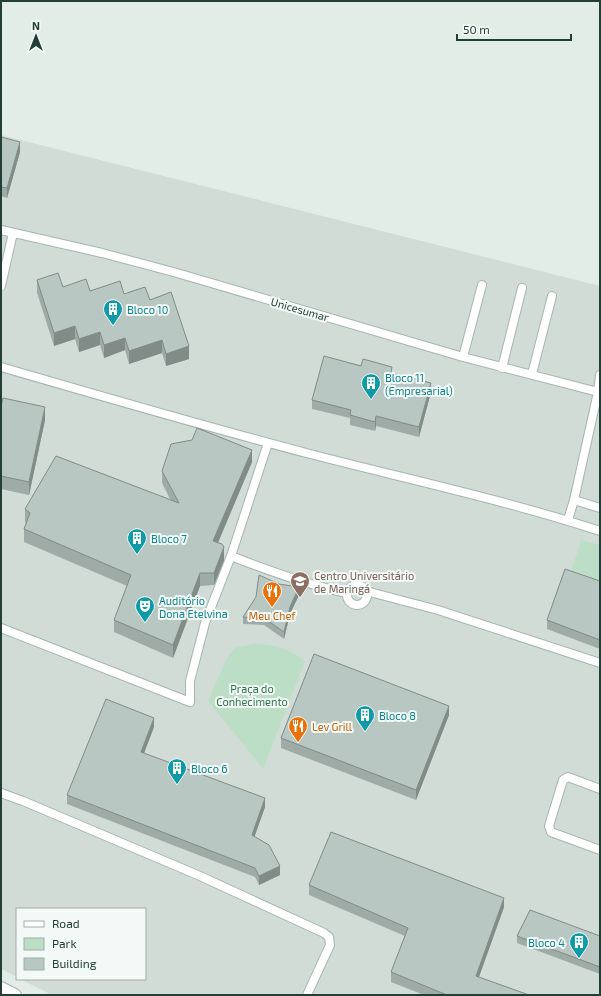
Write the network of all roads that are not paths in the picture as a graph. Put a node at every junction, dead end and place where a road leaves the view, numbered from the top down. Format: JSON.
{"nodes":[{"id":1,"x":1,"y":230,"type":"edge"},
{"id":2,"x":13,"y":233,"type":"junction"},
{"id":3,"x":482,"y":285,"type":"dead end"},
{"id":4,"x":1,"y":286,"type":"edge"},
{"id":5,"x":522,"y":288,"type":"dead end"},
{"id":6,"x":552,"y":296,"type":"dead end"},
{"id":7,"x":463,"y":357,"type":"junction"},
{"id":8,"x":1,"y":367,"type":"edge"},
{"id":9,"x":502,"y":368,"type":"junction"},
{"id":10,"x":532,"y":374,"type":"junction"},
{"id":11,"x":600,"y":375,"type":"edge"},
{"id":12,"x":598,"y":392,"type":"junction"},
{"id":13,"x":268,"y":443,"type":"junction"},
{"id":14,"x":574,"y":500,"type":"junction"},
{"id":15,"x":600,"y":508,"type":"edge"},
{"id":16,"x":568,"y":520,"type":"junction"},
{"id":17,"x":600,"y":531,"type":"edge"},
{"id":18,"x":231,"y":556,"type":"junction"},
{"id":19,"x":366,"y":591,"type":"junction"},
{"id":20,"x":347,"y":593,"type":"junction"},
{"id":21,"x":1,"y":628,"type":"edge"},
{"id":22,"x":600,"y":663,"type":"edge"},
{"id":23,"x":600,"y":789,"type":"edge"},
{"id":24,"x":1,"y":793,"type":"edge"},
{"id":25,"x":600,"y":850,"type":"edge"},
{"id":26,"x":1,"y":988,"type":"edge"},
{"id":27,"x":15,"y":995,"type":"edge"},
{"id":28,"x":307,"y":995,"type":"edge"}],
"edges":[{"from":1,"to":2,"type":"lane","name":"Unicesumar"},
{"from":2,"to":4,"type":"lane"},
{"from":2,"to":7,"type":"lane","name":"Unicesumar"},
{"from":3,"to":7,"type":"lane"},
{"from":5,"to":9,"type":"lane"},
{"from":6,"to":10,"type":"lane"},
{"from":7,"to":9,"type":"lane","name":"Unicesumar"},
{"from":8,"to":13,"type":"lane"},
{"from":9,"to":10,"type":"lane","name":"Unicesumar"},
{"from":10,"to":12,"type":"lane","name":"Unicesumar"},
{"from":11,"to":12,"type":"lane"},
{"from":12,"to":14,"type":"lane"},
{"from":13,"to":16,"type":"lane"},
{"from":13,"to":18,"type":"lane"},
{"from":14,"to":15,"type":"lane"},
{"from":14,"to":16,"type":"lane"},
{"from":16,"to":17,"type":"lane"},
{"from":18,"to":20,"type":"lane"},
{"from":18,"to":21,"type":"lane"},
{"from":19,"to":20,"type":"lane"},
{"from":19,"to":20,"type":"lane"},
{"from":19,"to":22,"type":"lane"},
{"from":23,"to":25,"type":"lane"},
{"from":24,"to":28,"type":"lane"},
{"from":26,"to":27,"type":"street"}]}
